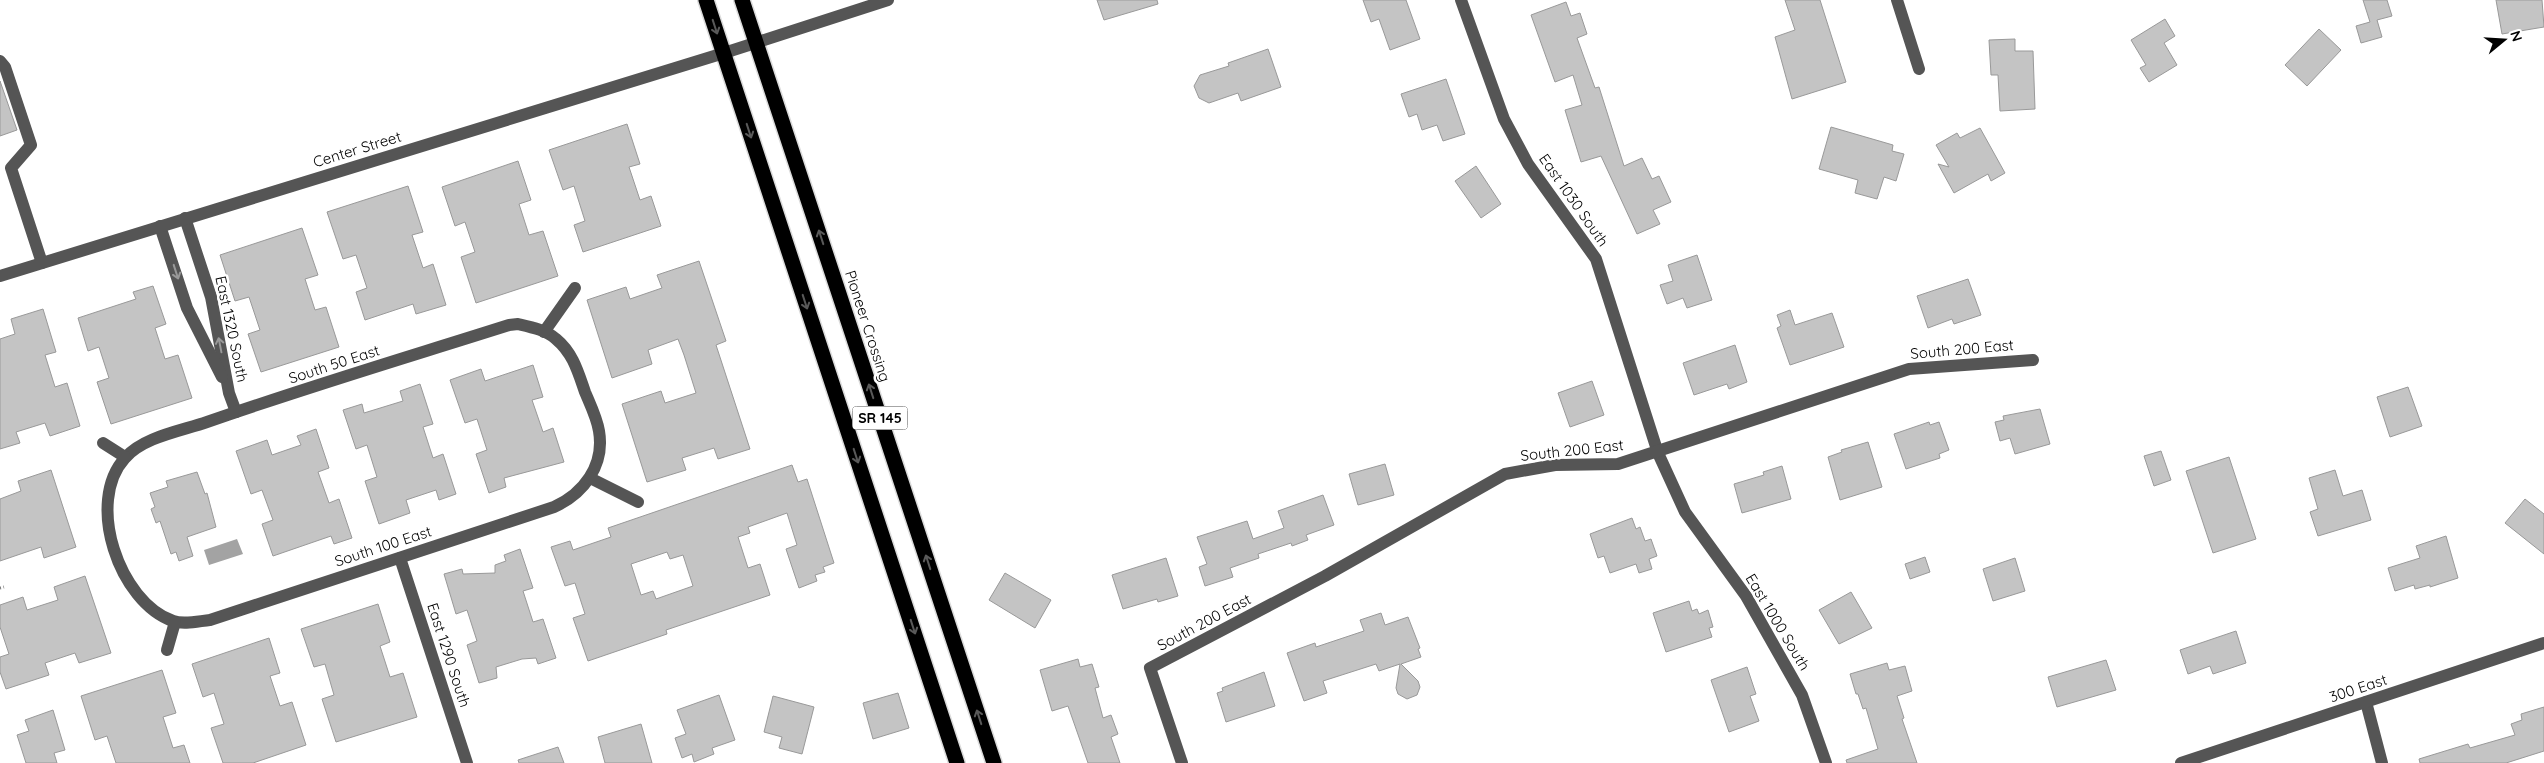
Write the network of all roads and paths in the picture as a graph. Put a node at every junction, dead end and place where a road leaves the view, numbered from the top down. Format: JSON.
{"nodes":[{"id":1,"x":706,"y":0,"type":"edge"},
{"id":2,"x":742,"y":0,"type":"edge"},
{"id":3,"x":888,"y":0,"type":"edge"},
{"id":4,"x":1461,"y":0,"type":"edge"},
{"id":5,"x":1897,"y":0,"type":"edge"},
{"id":6,"x":756,"y":43,"type":"junction"},
{"id":7,"x":724,"y":53,"type":"junction"},
{"id":8,"x":0,"y":61,"type":"edge"},
{"id":9,"x":1919,"y":69,"type":"dead end"},
{"id":10,"x":184,"y":218,"type":"junction"},
{"id":11,"x":160,"y":226,"type":"junction"},
{"id":12,"x":42,"y":263,"type":"junction"},
{"id":13,"x":0,"y":276,"type":"edge"},
{"id":14,"x":575,"y":288,"type":"dead end"},
{"id":15,"x":550,"y":335,"type":"junction"},
{"id":16,"x":2033,"y":360,"type":"dead end"},
{"id":17,"x":229,"y":393,"type":"junction"},
{"id":18,"x":236,"y":412,"type":"junction"},
{"id":19,"x":103,"y":443,"type":"dead end"},
{"id":20,"x":1658,"y":453,"type":"junction"},
{"id":21,"x":125,"y":457,"type":"junction"},
{"id":22,"x":590,"y":478,"type":"junction"},
{"id":23,"x":638,"y":502,"type":"dead end"},
{"id":24,"x":400,"y":558,"type":"junction"},
{"id":25,"x":174,"y":622,"type":"junction"},
{"id":26,"x":2544,"y":643,"type":"edge"},
{"id":27,"x":168,"y":650,"type":"dead end"},
{"id":28,"x":2366,"y":702,"type":"junction"},
{"id":29,"x":467,"y":763,"type":"edge"},
{"id":30,"x":958,"y":763,"type":"edge"},
{"id":31,"x":994,"y":763,"type":"edge"},
{"id":32,"x":1182,"y":763,"type":"edge"},
{"id":33,"x":1826,"y":763,"type":"edge"},
{"id":34,"x":2182,"y":763,"type":"edge"},
{"id":35,"x":2382,"y":763,"type":"edge"}],
"edges":[{"from":1,"to":7,"type":"highway","number":"SR 145","one_way":true},
{"from":2,"to":6,"type":"highway","number":"SR 145"},
{"from":3,"to":6,"type":"street"},
{"from":4,"to":20,"type":"street","name":"East 1030 South"},
{"from":5,"to":9,"type":"street"},
{"from":6,"to":7,"type":"street","name":"Center Street"},
{"from":31,"to":6,"type":"highway","name":"Pioneer Crossing","number":"SR 145","one_way":true},
{"from":7,"to":10,"type":"street","name":"Center Street"},
{"from":7,"to":30,"type":"highway","number":"SR 145","one_way":true},
{"from":8,"to":12,"type":"street"},
{"from":10,"to":11,"type":"street","name":"Center Street"},
{"from":17,"to":10,"type":"street","name":"East 1320 South","one_way":true},
{"from":11,"to":12,"type":"street","name":"Center Street"},
{"from":11,"to":17,"type":"street","name":"East 1320 South","one_way":true},
{"from":12,"to":13,"type":"street","name":"Center Street"},
{"from":14,"to":15,"type":"street"},
{"from":15,"to":18,"type":"street","name":"South 50 East"},
{"from":15,"to":22,"type":"street"},
{"from":16,"to":20,"type":"street","name":"South 200 East"},
{"from":17,"to":18,"type":"street"},
{"from":18,"to":21,"type":"street","name":"South 50 East"},
{"from":19,"to":21,"type":"street"},
{"from":20,"to":32,"type":"street","name":"South 200 East"},
{"from":20,"to":33,"type":"street","name":"East 1000 South"},
{"from":21,"to":25,"type":"street"},
{"from":22,"to":23,"type":"street"},
{"from":22,"to":24,"type":"street","name":"South 100 East"},
{"from":24,"to":25,"type":"street","name":"South 100 East"},
{"from":24,"to":29,"type":"street","name":"East 1290 South"},
{"from":25,"to":27,"type":"street"},
{"from":26,"to":28,"type":"street","name":"300 East"},
{"from":28,"to":34,"type":"street","name":"300 East"},
{"from":28,"to":35,"type":"street"}]}
